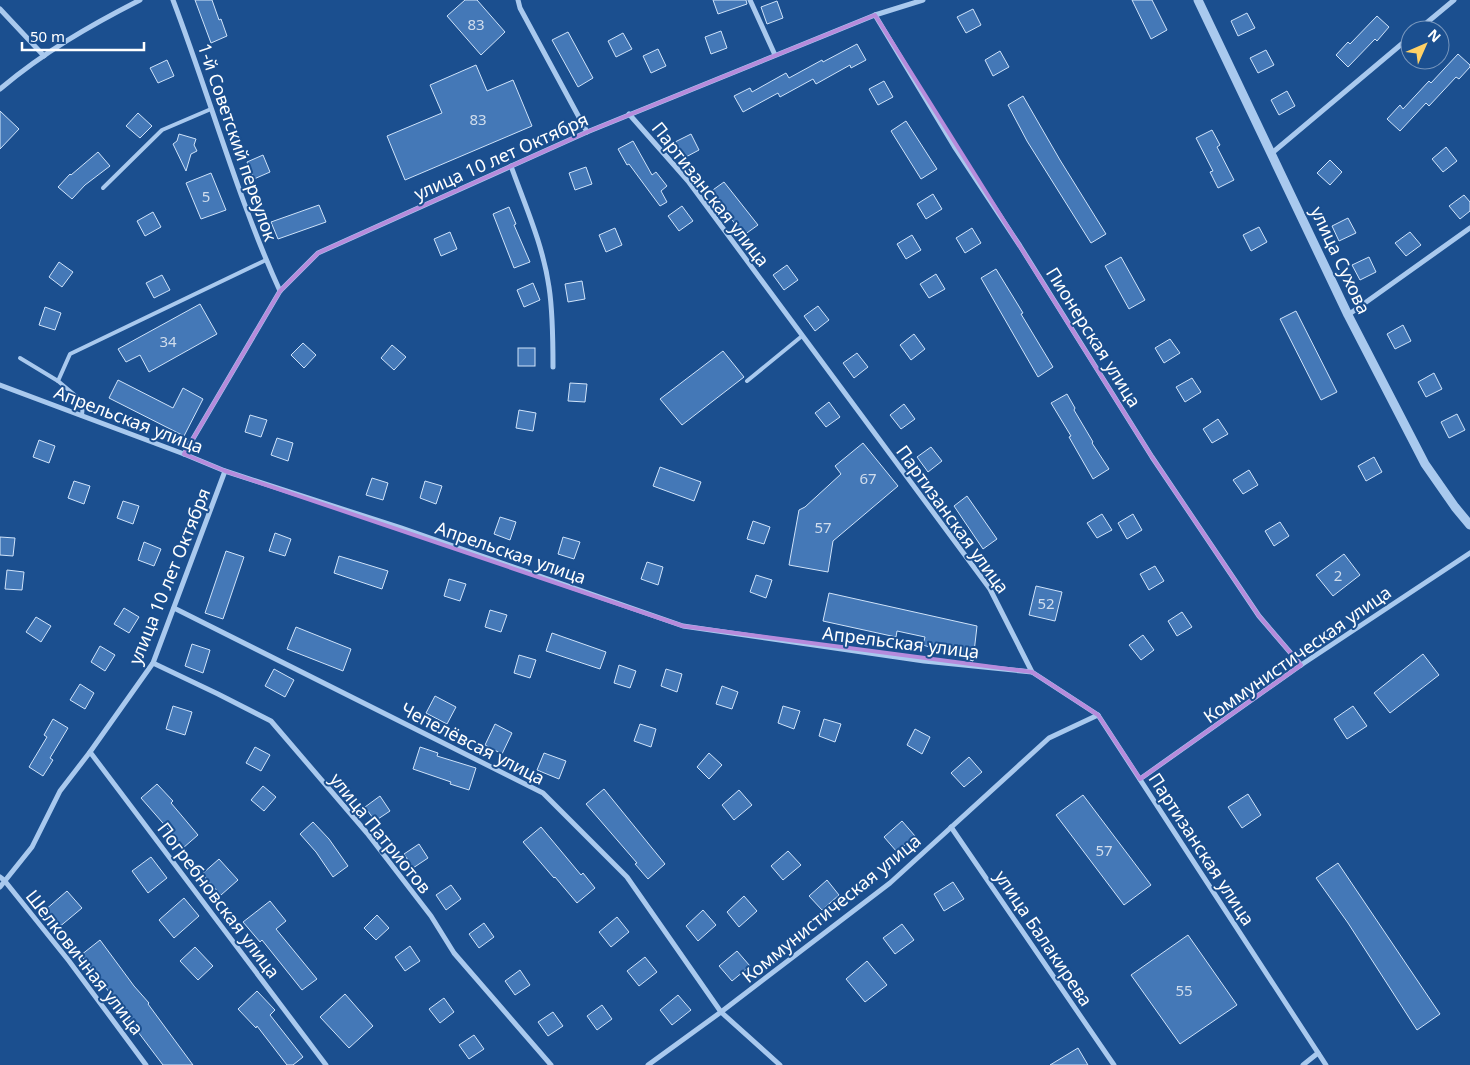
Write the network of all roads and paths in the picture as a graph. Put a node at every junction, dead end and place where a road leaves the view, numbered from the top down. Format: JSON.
{"nodes":[{"id":1,"x":140,"y":0,"type":"edge"},
{"id":2,"x":173,"y":0,"type":"edge"},
{"id":3,"x":518,"y":0,"type":"edge"},
{"id":4,"x":750,"y":0,"type":"edge"},
{"id":5,"x":923,"y":0,"type":"edge"},
{"id":6,"x":1198,"y":0,"type":"edge"},
{"id":7,"x":1454,"y":0,"type":"edge"},
{"id":8,"x":0,"y":9,"type":"edge"},
{"id":9,"x":875,"y":15,"type":"junction"},
{"id":10,"x":1430,"y":20,"type":"edge"},
{"id":11,"x":1400,"y":45,"type":"edge"},
{"id":12,"x":775,"y":55,"type":"junction"},
{"id":13,"x":44,"y":56,"type":"junction"},
{"id":14,"x":0,"y":89,"type":"edge"},
{"id":15,"x":211,"y":109,"type":"junction"},
{"id":16,"x":629,"y":114,"type":"junction"},
{"id":17,"x":587,"y":132,"type":"junction"},
{"id":18,"x":1272,"y":153,"type":"junction"},
{"id":19,"x":511,"y":166,"type":"junction"},
{"id":20,"x":103,"y":188,"type":"dead end"},
{"id":21,"x":1470,"y":228,"type":"edge"},
{"id":22,"x":266,"y":260,"type":"junction"},
{"id":23,"x":280,"y":291,"type":"junction"},
{"id":24,"x":1348,"y":315,"type":"junction"},
{"id":25,"x":802,"y":336,"type":"junction"},
{"id":26,"x":20,"y":358,"type":"dead end"},
{"id":27,"x":553,"y":367,"type":"dead end"},
{"id":28,"x":747,"y":380,"type":"dead end"},
{"id":29,"x":58,"y":381,"type":"junction"},
{"id":30,"x":0,"y":385,"type":"edge"},
{"id":31,"x":82,"y":416,"type":"junction"},
{"id":32,"x":184,"y":454,"type":"junction"},
{"id":33,"x":225,"y":472,"type":"junction"},
{"id":34,"x":1470,"y":525,"type":"edge"},
{"id":35,"x":1470,"y":553,"type":"edge"},
{"id":36,"x":174,"y":608,"type":"junction"},
{"id":37,"x":153,"y":663,"type":"junction"},
{"id":38,"x":1301,"y":665,"type":"junction"},
{"id":39,"x":1032,"y":672,"type":"junction"},
{"id":40,"x":1098,"y":715,"type":"junction"},
{"id":41,"x":90,"y":752,"type":"junction"},
{"id":42,"x":1140,"y":779,"type":"junction"},
{"id":43,"x":951,"y":827,"type":"junction"},
{"id":44,"x":2,"y":879,"type":"edge"},
{"id":45,"x":0,"y":886,"type":"edge"},
{"id":46,"x":721,"y":1012,"type":"junction"},
{"id":47,"x":1318,"y":1053,"type":"junction"},
{"id":48,"x":146,"y":1065,"type":"edge"},
{"id":49,"x":326,"y":1065,"type":"edge"},
{"id":50,"x":551,"y":1065,"type":"edge"},
{"id":51,"x":648,"y":1065,"type":"edge"},
{"id":52,"x":780,"y":1065,"type":"edge"},
{"id":53,"x":1114,"y":1065,"type":"edge"},
{"id":54,"x":1303,"y":1065,"type":"edge"},
{"id":55,"x":1326,"y":1065,"type":"edge"}],
"edges":[{"from":1,"to":13,"type":"street"},
{"from":2,"to":15,"type":"street","name":"1-й Советский переулок"},
{"from":3,"to":17,"type":"street"},
{"from":4,"to":12,"type":"street"},
{"from":5,"to":9,"type":"street","name":"улица 10 лет Октября"},
{"from":6,"to":18,"type":"street","name":"улица Сухова"},
{"from":7,"to":10,"type":"street"},
{"from":8,"to":13,"type":"street"},
{"from":9,"to":12,"type":"street","name":"улица 10 лет Октября"},
{"from":9,"to":38,"type":"street","name":"Пионерская улица"},
{"from":11,"to":18,"type":"street"},
{"from":12,"to":16,"type":"street","name":"улица 10 лет Октября"},
{"from":13,"to":14,"type":"street"},
{"from":15,"to":20,"type":"lane"},
{"from":15,"to":22,"type":"street","name":"1-й Советский переулок"},
{"from":16,"to":17,"type":"street","name":"улица 10 лет Октября"},
{"from":16,"to":25,"type":"street","name":"Партизанская улица"},
{"from":17,"to":19,"type":"street","name":"улица 10 лет Октября"},
{"from":18,"to":24,"type":"street","name":"улица Сухова"},
{"from":19,"to":23,"type":"street","name":"улица 10 лет Октября"},
{"from":19,"to":27,"type":"street"},
{"from":21,"to":24,"type":"street"},
{"from":22,"to":23,"type":"street","name":"1-й Советский переулок"},
{"from":22,"to":29,"type":"lane"},
{"from":23,"to":32,"type":"street","name":"улица 10 лет Октября"},
{"from":24,"to":34,"type":"street","name":"улица Сухова"},
{"from":25,"to":28,"type":"lane"},
{"from":25,"to":39,"type":"street","name":"Партизанская улица"},
{"from":26,"to":29,"type":"lane"},
{"from":29,"to":31,"type":"lane"},
{"from":30,"to":31,"type":"street","name":"Апрельская улица"},
{"from":31,"to":32,"type":"street","name":"Апрельская улица"},
{"from":32,"to":33,"type":"street","name":"Апрельская улица"},
{"from":33,"to":36,"type":"street","name":"улица 10 лет Октября"},
{"from":33,"to":39,"type":"street","name":"Апрельская улица"},
{"from":35,"to":38,"type":"street","name":"Коммунистическая улица"},
{"from":36,"to":37,"type":"street","name":"улица 10 лет Октября"},
{"from":36,"to":46,"type":"street","name":"Чепелёвсая улица"},
{"from":37,"to":41,"type":"street","name":"улица 10 лет Октября"},
{"from":37,"to":50,"type":"street","name":"улица Патриотов"},
{"from":38,"to":42,"type":"street","name":"Коммунистическая улица"},
{"from":39,"to":40,"type":"street","name":"Партизанская улица"},
{"from":40,"to":42,"type":"street","name":"Партизанская улица"},
{"from":40,"to":43,"type":"street","name":"Коммунистическая улица"},
{"from":41,"to":44,"type":"street","name":"улица 10 лет Октября"},
{"from":41,"to":49,"type":"street","name":"Погребновская улица"},
{"from":42,"to":47,"type":"street","name":"Партизанская улица"},
{"from":43,"to":46,"type":"street","name":"Коммунистическая улица"},
{"from":43,"to":53,"type":"street","name":"улица Балакирева"},
{"from":44,"to":45,"type":"street","name":"улица 10 лет Октября"},
{"from":44,"to":48,"type":"street","name":"Шелковичная улица"},
{"from":46,"to":51,"type":"street","name":"Коммунистическая улица"},
{"from":46,"to":52,"type":"street","name":"Чепелёвсая улица"},
{"from":47,"to":54,"type":"street"},
{"from":47,"to":55,"type":"street","name":"Партизанская улица"}]}
